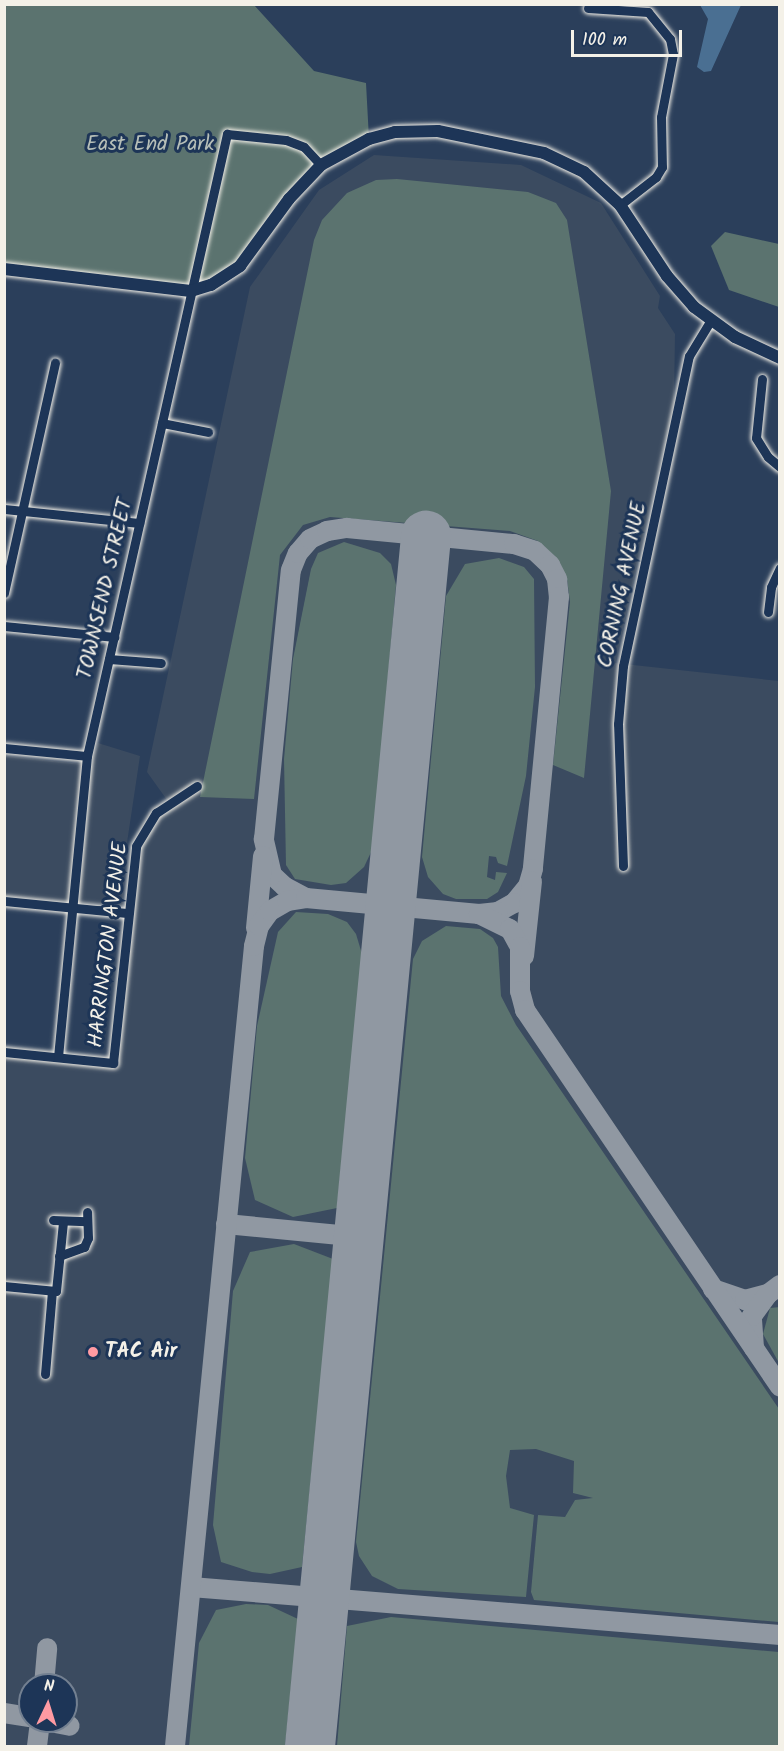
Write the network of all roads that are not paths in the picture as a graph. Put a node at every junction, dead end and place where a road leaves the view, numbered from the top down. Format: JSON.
{"nodes":[{"id":1,"x":588,"y":8,"type":"dead end"},
{"id":2,"x":321,"y":165,"type":"junction"},
{"id":3,"x":620,"y":205,"type":"junction"},
{"id":4,"x":4,"y":269,"type":"edge"},
{"id":5,"x":191,"y":291,"type":"junction"},
{"id":6,"x":711,"y":320,"type":"junction"},
{"id":7,"x":780,"y":358,"type":"edge"},
{"id":8,"x":55,"y":363,"type":"dead end"},
{"id":9,"x":762,"y":379,"type":"dead end"},
{"id":10,"x":162,"y":423,"type":"junction"},
{"id":11,"x":208,"y":432,"type":"dead end"},
{"id":12,"x":780,"y":466,"type":"edge"},
{"id":13,"x":4,"y":508,"type":"edge"},
{"id":14,"x":23,"y":510,"type":"junction"},
{"id":15,"x":139,"y":523,"type":"junction"},
{"id":16,"x":780,"y":568,"type":"edge"},
{"id":17,"x":4,"y":593,"type":"edge"},
{"id":18,"x":768,"y":612,"type":"dead end"},
{"id":19,"x":4,"y":626,"type":"edge"},
{"id":20,"x":114,"y":637,"type":"junction"},
{"id":21,"x":109,"y":658,"type":"junction"},
{"id":22,"x":160,"y":663,"type":"dead end"},
{"id":23,"x":4,"y":748,"type":"edge"},
{"id":24,"x":87,"y":756,"type":"junction"},
{"id":25,"x":196,"y":786,"type":"dead end"},
{"id":26,"x":623,"y":866,"type":"dead end"},
{"id":27,"x":4,"y":901,"type":"edge"},
{"id":28,"x":72,"y":908,"type":"junction"},
{"id":29,"x":127,"y":913,"type":"junction"},
{"id":30,"x":4,"y":1052,"type":"edge"},
{"id":31,"x":58,"y":1057,"type":"junction"},
{"id":32,"x":59,"y":1251,"type":"junction"},
{"id":33,"x":4,"y":1286,"type":"edge"},
{"id":34,"x":52,"y":1291,"type":"junction"},
{"id":35,"x":45,"y":1374,"type":"dead end"}],
"edges":[{"from":1,"to":3,"type":"street"},
{"from":2,"to":3,"type":"main road"},
{"from":2,"to":5,"type":"main road"},
{"from":2,"to":5,"type":"street","name":"TOWNSEND STREET"},
{"from":3,"to":6,"type":"main road"},
{"from":4,"to":5,"type":"main road"},
{"from":5,"to":10,"type":"street","name":"TOWNSEND STREET"},
{"from":6,"to":7,"type":"main road"},
{"from":6,"to":26,"type":"street","name":"CORNING AVENUE"},
{"from":8,"to":14,"type":"street"},
{"from":9,"to":12,"type":"street"},
{"from":10,"to":11,"type":"street"},
{"from":10,"to":15,"type":"street","name":"TOWNSEND STREET"},
{"from":13,"to":14,"type":"street"},
{"from":14,"to":15,"type":"street"},
{"from":14,"to":17,"type":"street"},
{"from":15,"to":20,"type":"street","name":"TOWNSEND STREET"},
{"from":16,"to":18,"type":"street"},
{"from":19,"to":20,"type":"street"},
{"from":20,"to":21,"type":"street","name":"TOWNSEND STREET"},
{"from":21,"to":22,"type":"street"},
{"from":21,"to":24,"type":"street","name":"TOWNSEND STREET"},
{"from":23,"to":24,"type":"street"},
{"from":24,"to":28,"type":"street","name":"TOWNSEND STREET"},
{"from":25,"to":29,"type":"street","name":"HARRINGTON AVENUE"},
{"from":27,"to":28,"type":"street"},
{"from":28,"to":29,"type":"street"},
{"from":28,"to":31,"type":"street","name":"TOWNSEND STREET"},
{"from":29,"to":31,"type":"street","name":"HARRINGTON AVENUE"},
{"from":30,"to":31,"type":"street"},
{"from":32,"to":32,"type":"street"},
{"from":32,"to":34,"type":"street"},
{"from":33,"to":34,"type":"street"},
{"from":34,"to":35,"type":"street"}]}
